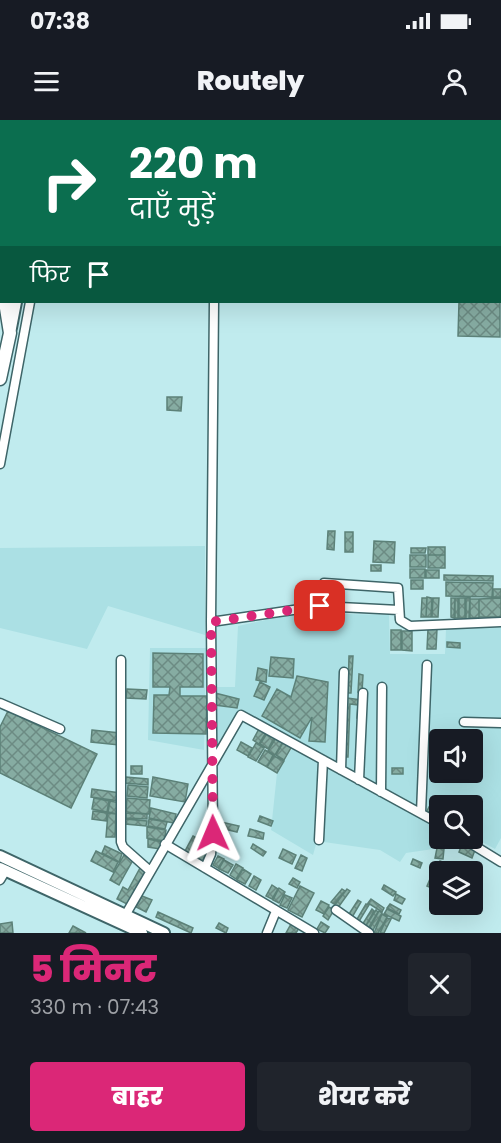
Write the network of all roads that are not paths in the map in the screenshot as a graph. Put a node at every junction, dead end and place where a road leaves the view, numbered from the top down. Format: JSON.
{"nodes":[{"id":1,"x":5,"y":303,"type":"edge"},
{"id":2,"x":16,"y":303,"type":"edge"},
{"id":3,"x":30,"y":303,"type":"edge"},
{"id":4,"x":214,"y":303,"type":"edge"},
{"id":5,"x":10,"y":333,"type":"junction"},
{"id":6,"x":0,"y":379,"type":"edge"},
{"id":7,"x":0,"y":464,"type":"edge"},
{"id":8,"x":324,"y":583,"type":"dead end"},
{"id":9,"x":399,"y":610,"type":"junction"},
{"id":10,"x":211,"y":622,"type":"junction"},
{"id":11,"x":501,"y":622,"type":"edge"},
{"id":12,"x":121,"y":660,"type":"dead end"},
{"id":13,"x":427,"y":665,"type":"dead end"},
{"id":14,"x":344,"y":672,"type":"dead end"},
{"id":15,"x":382,"y":687,"type":"dead end"},
{"id":16,"x":363,"y":693,"type":"dead end"},
{"id":17,"x":0,"y":703,"type":"edge"},
{"id":18,"x":464,"y":722,"type":"dead end"},
{"id":19,"x":501,"y":723,"type":"edge"},
{"id":20,"x":60,"y":729,"type":"dead end"},
{"id":21,"x":323,"y":760,"type":"junction"},
{"id":22,"x":211,"y":764,"type":"junction"},
{"id":23,"x":342,"y":770,"type":"junction"},
{"id":24,"x":359,"y":780,"type":"junction"},
{"id":25,"x":381,"y":792,"type":"junction"},
{"id":26,"x":421,"y":813,"type":"junction"},
{"id":27,"x":429,"y":818,"type":"edge"},
{"id":28,"x":319,"y":840,"type":"dead end"},
{"id":29,"x":165,"y":844,"type":"junction"},
{"id":30,"x":480,"y":849,"type":"edge"},
{"id":31,"x":0,"y":856,"type":"edge"},
{"id":32,"x":501,"y":862,"type":"edge"},
{"id":33,"x":205,"y":868,"type":"junction"},
{"id":34,"x":3,"y":869,"type":"edge"},
{"id":35,"x":149,"y":870,"type":"junction"},
{"id":36,"x":0,"y":880,"type":"edge"},
{"id":37,"x":336,"y":910,"type":"dead end"},
{"id":38,"x":276,"y":911,"type":"junction"},
{"id":39,"x":126,"y":914,"type":"junction"},
{"id":40,"x":161,"y":932,"type":"edge"},
{"id":41,"x":142,"y":933,"type":"edge"},
{"id":42,"x":267,"y":933,"type":"edge"},
{"id":43,"x":314,"y":933,"type":"edge"},
{"id":44,"x":369,"y":933,"type":"edge"}],
"edges":[{"from":1,"to":5,"type":"highway"},
{"from":2,"to":5,"type":"main road"},
{"from":3,"to":7,"type":"street"},
{"from":4,"to":10,"type":"street"},
{"from":5,"to":6,"type":"highway"},
{"from":8,"to":9,"type":"street"},
{"from":9,"to":10,"type":"street"},
{"from":9,"to":11,"type":"street"},
{"from":10,"to":22,"type":"street"},
{"from":12,"to":35,"type":"street"},
{"from":13,"to":26,"type":"street"},
{"from":14,"to":23,"type":"street"},
{"from":15,"to":25,"type":"street"},
{"from":16,"to":24,"type":"street"},
{"from":17,"to":20,"type":"street"},
{"from":18,"to":19,"type":"street"},
{"from":21,"to":22,"type":"street"},
{"from":21,"to":23,"type":"street"},
{"from":21,"to":28,"type":"street"},
{"from":22,"to":29,"type":"street"},
{"from":22,"to":33,"type":"street"},
{"from":23,"to":24,"type":"street"},
{"from":24,"to":25,"type":"street"},
{"from":25,"to":26,"type":"street"},
{"from":26,"to":27,"type":"street"},
{"from":29,"to":33,"type":"street"},
{"from":29,"to":35,"type":"street"},
{"from":30,"to":32,"type":"street"},
{"from":31,"to":39,"type":"main road"},
{"from":33,"to":38,"type":"street"},
{"from":34,"to":36,"type":"street"},
{"from":34,"to":41,"type":"main road"},
{"from":35,"to":39,"type":"street"},
{"from":37,"to":44,"type":"street"},
{"from":38,"to":42,"type":"street"},
{"from":38,"to":43,"type":"street"},
{"from":39,"to":40,"type":"main road"}]}
